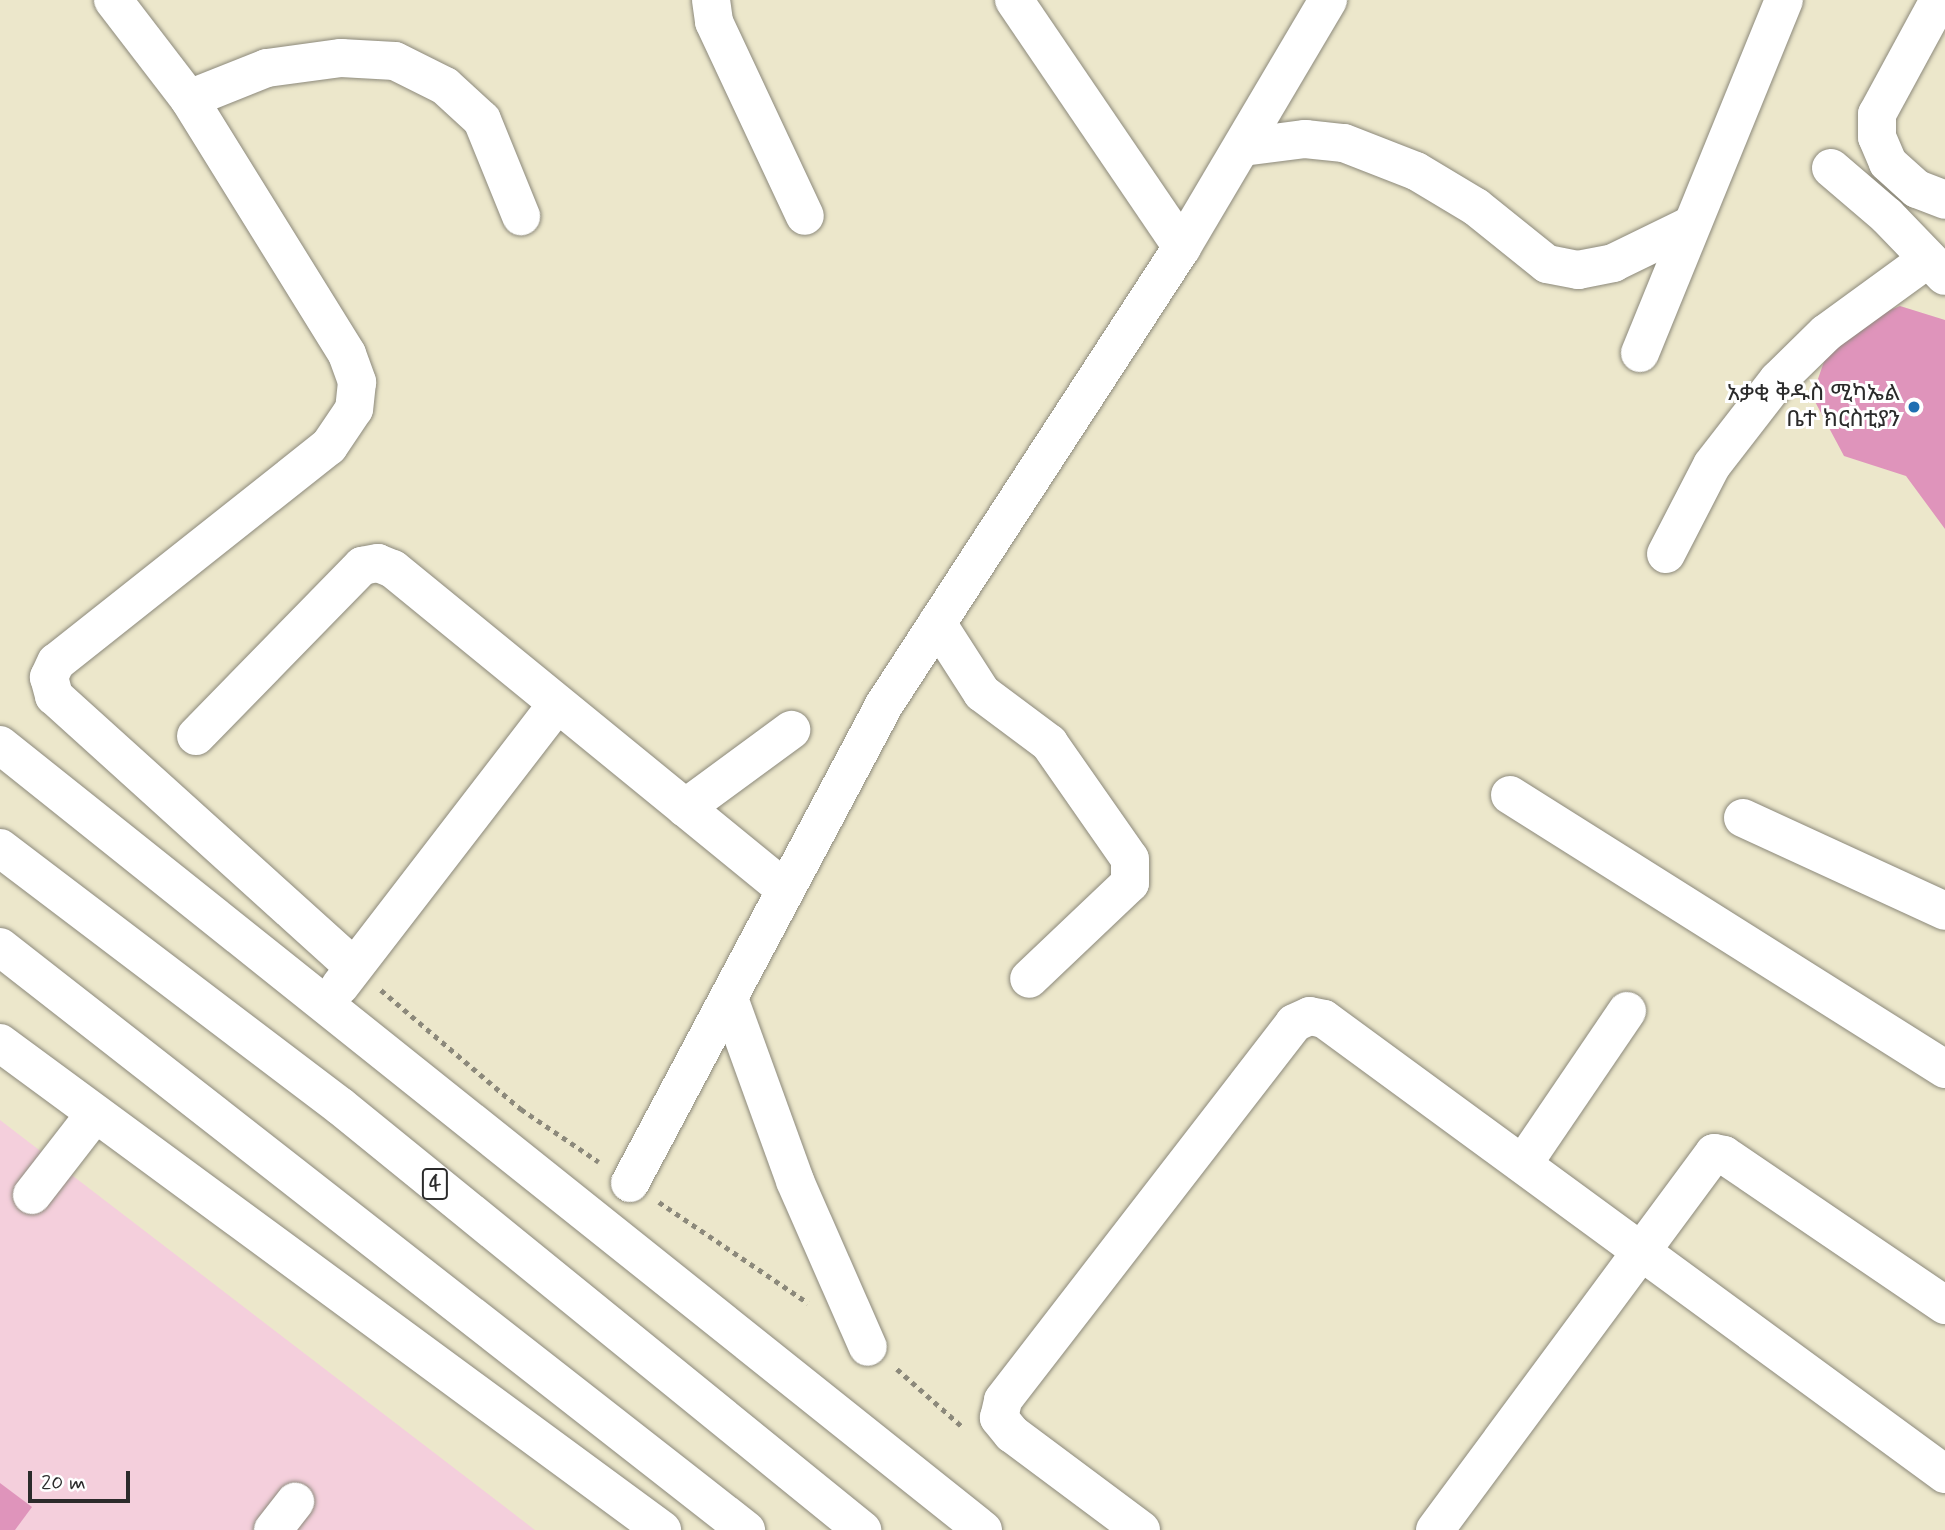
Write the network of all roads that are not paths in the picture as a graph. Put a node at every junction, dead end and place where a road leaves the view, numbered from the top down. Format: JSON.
{"nodes":[{"id":1,"x":113,"y":0,"type":"edge"},
{"id":2,"x":711,"y":0,"type":"edge"},
{"id":3,"x":1014,"y":0,"type":"edge"},
{"id":4,"x":1328,"y":0,"type":"edge"},
{"id":5,"x":1784,"y":0,"type":"edge"},
{"id":6,"x":1939,"y":0,"type":"edge"},
{"id":7,"x":189,"y":99,"type":"junction"},
{"id":8,"x":1242,"y":147,"type":"junction"},
{"id":9,"x":1831,"y":167,"type":"dead end"},
{"id":10,"x":1945,"y":200,"type":"edge"},
{"id":11,"x":521,"y":216,"type":"dead end"},
{"id":12,"x":805,"y":216,"type":"dead end"},
{"id":13,"x":1689,"y":226,"type":"junction"},
{"id":14,"x":1182,"y":247,"type":"junction"},
{"id":15,"x":1937,"y":267,"type":"edge"},
{"id":16,"x":1640,"y":353,"type":"dead end"},
{"id":17,"x":1666,"y":554,"type":"dead end"},
{"id":18,"x":937,"y":623,"type":"junction"},
{"id":19,"x":557,"y":704,"type":"junction"},
{"id":20,"x":791,"y":730,"type":"dead end"},
{"id":21,"x":196,"y":736,"type":"dead end"},
{"id":22,"x":0,"y":745,"type":"edge"},
{"id":23,"x":1510,"y":795,"type":"dead end"},
{"id":24,"x":685,"y":808,"type":"junction"},
{"id":25,"x":1743,"y":818,"type":"dead end"},
{"id":26,"x":0,"y":848,"type":"edge"},
{"id":27,"x":786,"y":890,"type":"junction"},
{"id":28,"x":1945,"y":911,"type":"edge"},
{"id":29,"x":0,"y":947,"type":"edge"},
{"id":30,"x":354,"y":967,"type":"junction"},
{"id":31,"x":1029,"y":978,"type":"dead end"},
{"id":32,"x":730,"y":1001,"type":"junction"},
{"id":33,"x":325,"y":1007,"type":"junction"},
{"id":34,"x":1627,"y":1011,"type":"dead end"},
{"id":35,"x":0,"y":1043,"type":"edge"},
{"id":36,"x":1945,"y":1069,"type":"edge"},
{"id":37,"x":94,"y":1115,"type":"junction"},
{"id":38,"x":1522,"y":1164,"type":"junction"},
{"id":39,"x":630,"y":1183,"type":"road end"},
{"id":40,"x":32,"y":1195,"type":"dead end"},
{"id":41,"x":1640,"y":1250,"type":"junction"},
{"id":42,"x":1945,"y":1305,"type":"edge"},
{"id":43,"x":868,"y":1347,"type":"road end"},
{"id":44,"x":1945,"y":1474,"type":"edge"},
{"id":45,"x":662,"y":1530,"type":"edge"},
{"id":46,"x":746,"y":1530,"type":"edge"},
{"id":47,"x":862,"y":1530,"type":"edge"},
{"id":48,"x":983,"y":1530,"type":"edge"},
{"id":49,"x":1141,"y":1530,"type":"edge"},
{"id":50,"x":1435,"y":1530,"type":"edge"}],
"edges":[{"from":1,"to":7,"type":"main road"},
{"from":2,"to":12,"type":"main road"},
{"from":3,"to":14,"type":"main road"},
{"from":4,"to":8,"type":"main road"},
{"from":5,"to":13,"type":"main road"},
{"from":6,"to":10,"type":"main road"},
{"from":7,"to":11,"type":"main road"},
{"from":7,"to":30,"type":"main road"},
{"from":8,"to":13,"type":"main road"},
{"from":8,"to":14,"type":"main road"},
{"from":9,"to":15,"type":"main road"},
{"from":13,"to":16,"type":"main road"},
{"from":14,"to":18,"type":"main road"},
{"from":15,"to":17,"type":"main road"},
{"from":18,"to":27,"type":"main road"},
{"from":18,"to":31,"type":"main road"},
{"from":19,"to":21,"type":"main road"},
{"from":19,"to":24,"type":"main road"},
{"from":19,"to":30,"type":"main road"},
{"from":20,"to":24,"type":"main road"},
{"from":22,"to":33,"type":"main road"},
{"from":23,"to":36,"type":"main road"},
{"from":24,"to":27,"type":"main road"},
{"from":25,"to":28,"type":"main road"},
{"from":26,"to":47,"type":"main road","number":"4"},
{"from":27,"to":32,"type":"main road"},
{"from":29,"to":46,"type":"main road"},
{"from":30,"to":33,"type":"main road"},
{"from":32,"to":39,"type":"main road"},
{"from":32,"to":43,"type":"main road"},
{"from":33,"to":48,"type":"main road"},
{"from":34,"to":38,"type":"main road"},
{"from":35,"to":37,"type":"main road"},
{"from":37,"to":40,"type":"main road"},
{"from":37,"to":45,"type":"main road"},
{"from":38,"to":41,"type":"main road"},
{"from":38,"to":49,"type":"main road"},
{"from":41,"to":42,"type":"main road"},
{"from":41,"to":44,"type":"main road"},
{"from":41,"to":50,"type":"main road"}]}
